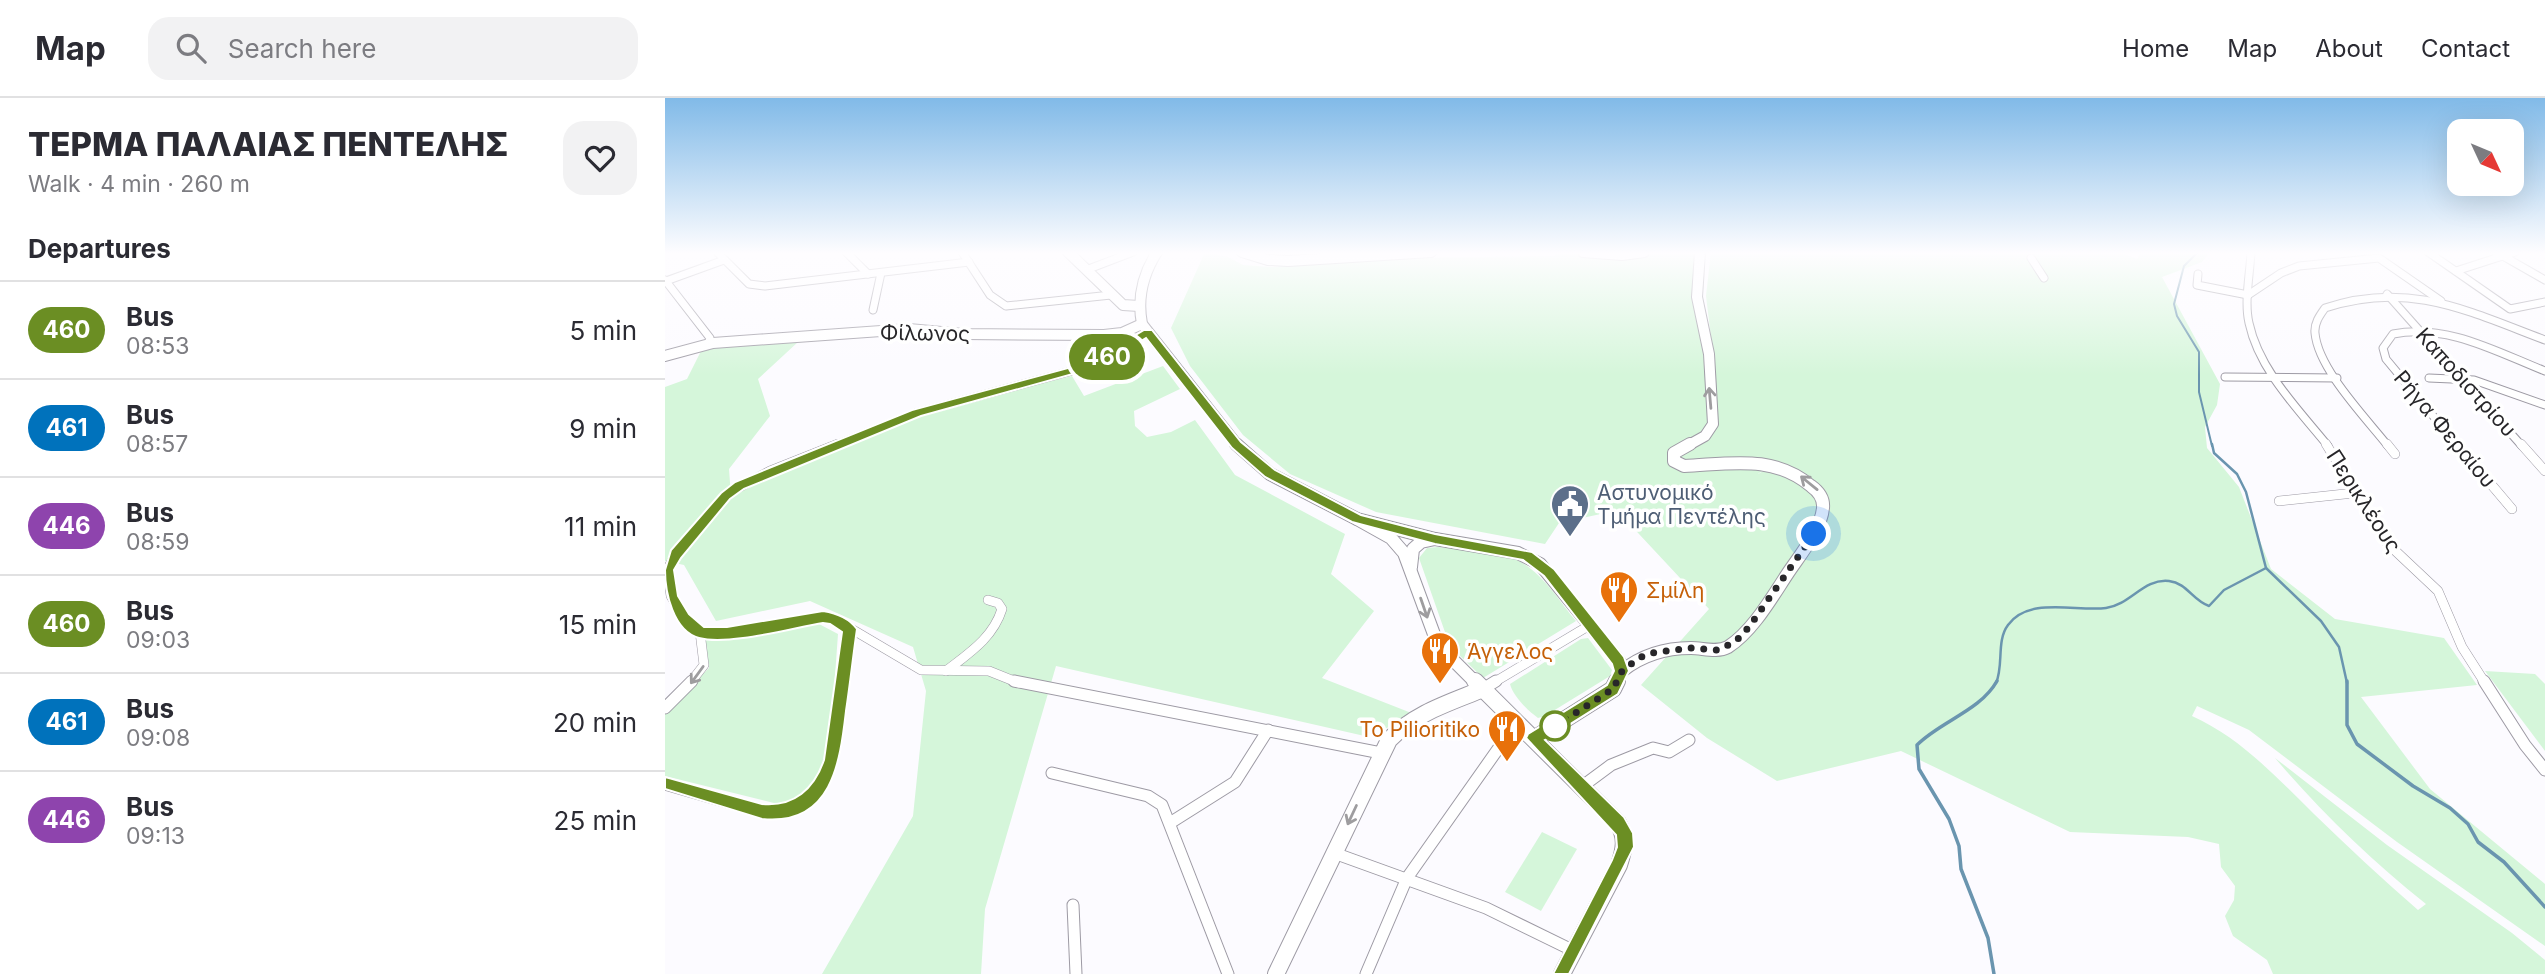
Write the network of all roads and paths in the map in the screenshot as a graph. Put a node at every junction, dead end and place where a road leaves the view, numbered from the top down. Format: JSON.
{"nodes":[{"id":1,"x":670,"y":293,"type":"edge"},
{"id":2,"x":877,"y":293,"type":"edge"},
{"id":3,"x":990,"y":293,"type":"edge"},
{"id":4,"x":1142,"y":293,"type":"edge"},
{"id":5,"x":1697,"y":293,"type":"edge"},
{"id":6,"x":2237,"y":293,"type":"edge"},
{"id":7,"x":2251,"y":293,"type":"edge"},
{"id":8,"x":2429,"y":293,"type":"edge"},
{"id":9,"x":2487,"y":293,"type":"edge"},
{"id":10,"x":2387,"y":294,"type":"junction"},
{"id":11,"x":1111,"y":295,"type":"joint"},
{"id":12,"x":2248,"y":295,"type":"junction"},
{"id":13,"x":2545,"y":302,"type":"edge"},
{"id":14,"x":2447,"y":305,"type":"junction"},
{"id":15,"x":1139,"y":306,"type":"junction"},
{"id":16,"x":873,"y":310,"type":"dead end"},
{"id":17,"x":1145,"y":328,"type":"junction"},
{"id":18,"x":2419,"y":329,"type":"junction"},
{"id":19,"x":2545,"y":340,"type":"edge"},
{"id":20,"x":708,"y":344,"type":"junction"},
{"id":21,"x":665,"y":356,"type":"edge"},
{"id":22,"x":2545,"y":371,"type":"edge"},
{"id":23,"x":2225,"y":377,"type":"dead end"},
{"id":24,"x":2274,"y":378,"type":"junction"},
{"id":25,"x":2337,"y":378,"type":"junction"},
{"id":26,"x":2429,"y":378,"type":"dead end"},
{"id":27,"x":2462,"y":378,"type":"junction"},
{"id":28,"x":2545,"y":405,"type":"edge"},
{"id":29,"x":2395,"y":453,"type":"dead end"},
{"id":30,"x":2545,"y":471,"type":"edge"},
{"id":31,"x":2354,"y":493,"type":"junction"},
{"id":32,"x":2279,"y":501,"type":"dead end"},
{"id":33,"x":2512,"y":509,"type":"dead end"},
{"id":34,"x":1357,"y":519,"type":"junction"},
{"id":35,"x":1435,"y":539,"type":"junction"},
{"id":36,"x":667,"y":570,"type":"joint"},
{"id":37,"x":1411,"y":571,"type":"junction"},
{"id":38,"x":988,"y":600,"type":"dead end"},
{"id":39,"x":1590,"y":625,"type":"junction"},
{"id":40,"x":849,"y":629,"type":"junction"},
{"id":41,"x":700,"y":632,"type":"junction"},
{"id":42,"x":1622,"y":671,"type":"junction"},
{"id":43,"x":944,"y":672,"type":"junction"},
{"id":44,"x":1483,"y":689,"type":"junction"},
{"id":45,"x":665,"y":708,"type":"edge"},
{"id":46,"x":1518,"y":722,"type":"junction"},
{"id":47,"x":1268,"y":730,"type":"junction"},
{"id":48,"x":1534,"y":738,"type":"junction"},
{"id":49,"x":1689,"y":740,"type":"dead end"},
{"id":50,"x":1381,"y":753,"type":"junction"},
{"id":51,"x":2545,"y":770,"type":"edge"},
{"id":52,"x":1052,"y":773,"type":"dead end"},
{"id":53,"x":665,"y":784,"type":"edge"},
{"id":54,"x":1580,"y":788,"type":"junction"},
{"id":55,"x":1170,"y":822,"type":"junction"},
{"id":56,"x":1333,"y":853,"type":"junction"},
{"id":57,"x":1407,"y":878,"type":"junction"},
{"id":58,"x":1073,"y":905,"type":"dead end"},
{"id":59,"x":1574,"y":951,"type":"junction"},
{"id":60,"x":1565,"y":973,"type":"edge"},
{"id":61,"x":1076,"y":974,"type":"edge"},
{"id":62,"x":1228,"y":974,"type":"edge"},
{"id":63,"x":1276,"y":974,"type":"edge"},
{"id":64,"x":1366,"y":974,"type":"edge"}],
"edges":[{"from":1,"to":20,"type":"street"},
{"from":2,"to":16,"type":"street"},
{"from":3,"to":11,"type":"street"},
{"from":4,"to":15,"type":"main road"},
{"from":42,"to":5,"type":"main road","one_way":true},
{"from":6,"to":12,"type":"street"},
{"from":7,"to":12,"type":"street"},
{"from":8,"to":14,"type":"street"},
{"from":9,"to":13,"type":"street"},
{"from":10,"to":14,"type":"street"},
{"from":10,"to":18,"type":"street","name":"Καποδιστρίου"},
{"from":10,"to":25,"type":"street"},
{"from":11,"to":15,"type":"main road"},
{"from":12,"to":24,"type":"street","name":"Περικλέους"},
{"from":14,"to":19,"type":"street"},
{"from":15,"to":17,"type":"main road"},
{"from":17,"to":20,"type":"main road","name":"Φίλωνος"},
{"from":17,"to":34,"type":"main road"},
{"from":17,"to":36,"type":"street"},
{"from":18,"to":22,"type":"street"},
{"from":18,"to":27,"type":"street","name":"Καποδιστρίου"},
{"from":18,"to":33,"type":"street","name":"Ρήγα Φεραίου"},
{"from":20,"to":21,"type":"main road","name":"Φίλωνος"},
{"from":23,"to":24,"type":"street"},
{"from":24,"to":25,"type":"street"},
{"from":24,"to":31,"type":"street","name":"Περικλέους"},
{"from":25,"to":29,"type":"street"},
{"from":26,"to":27,"type":"street"},
{"from":27,"to":28,"type":"street"},
{"from":27,"to":30,"type":"street","name":"Καποδιστρίου"},
{"from":31,"to":32,"type":"street"},
{"from":31,"to":51,"type":"street","name":"Περικλέους"},
{"from":34,"to":35,"type":"main road"},
{"from":34,"to":37,"type":"main road"},
{"from":35,"to":37,"type":"main road"},
{"from":35,"to":39,"type":"main road"},
{"from":36,"to":41,"type":"street"},
{"from":37,"to":44,"type":"main road","one_way":true},
{"from":38,"to":43,"type":"street"},
{"from":39,"to":42,"type":"main road"},
{"from":39,"to":44,"type":"street"},
{"from":40,"to":41,"type":"street"},
{"from":40,"to":43,"type":"street"},
{"from":40,"to":53,"type":"street"},
{"from":41,"to":45,"type":"street","one_way":true},
{"from":42,"to":48,"type":"main road"},
{"from":43,"to":47,"type":"street"},
{"from":44,"to":46,"type":"main road"},
{"from":44,"to":50,"type":"main road"},
{"from":46,"to":48,"type":"main road"},
{"from":46,"to":57,"type":"street"},
{"from":47,"to":50,"type":"street"},
{"from":47,"to":55,"type":"street"},
{"from":48,"to":54,"type":"main road"},
{"from":49,"to":54,"type":"street"},
{"from":50,"to":56,"type":"main road","one_way":true},
{"from":52,"to":55,"type":"street"},
{"from":54,"to":59,"type":"main road"},
{"from":55,"to":62,"type":"street"},
{"from":56,"to":57,"type":"street"},
{"from":56,"to":63,"type":"main road"},
{"from":57,"to":59,"type":"street"},
{"from":57,"to":64,"type":"street"},
{"from":58,"to":61,"type":"street"},
{"from":59,"to":60,"type":"main road"}]}
